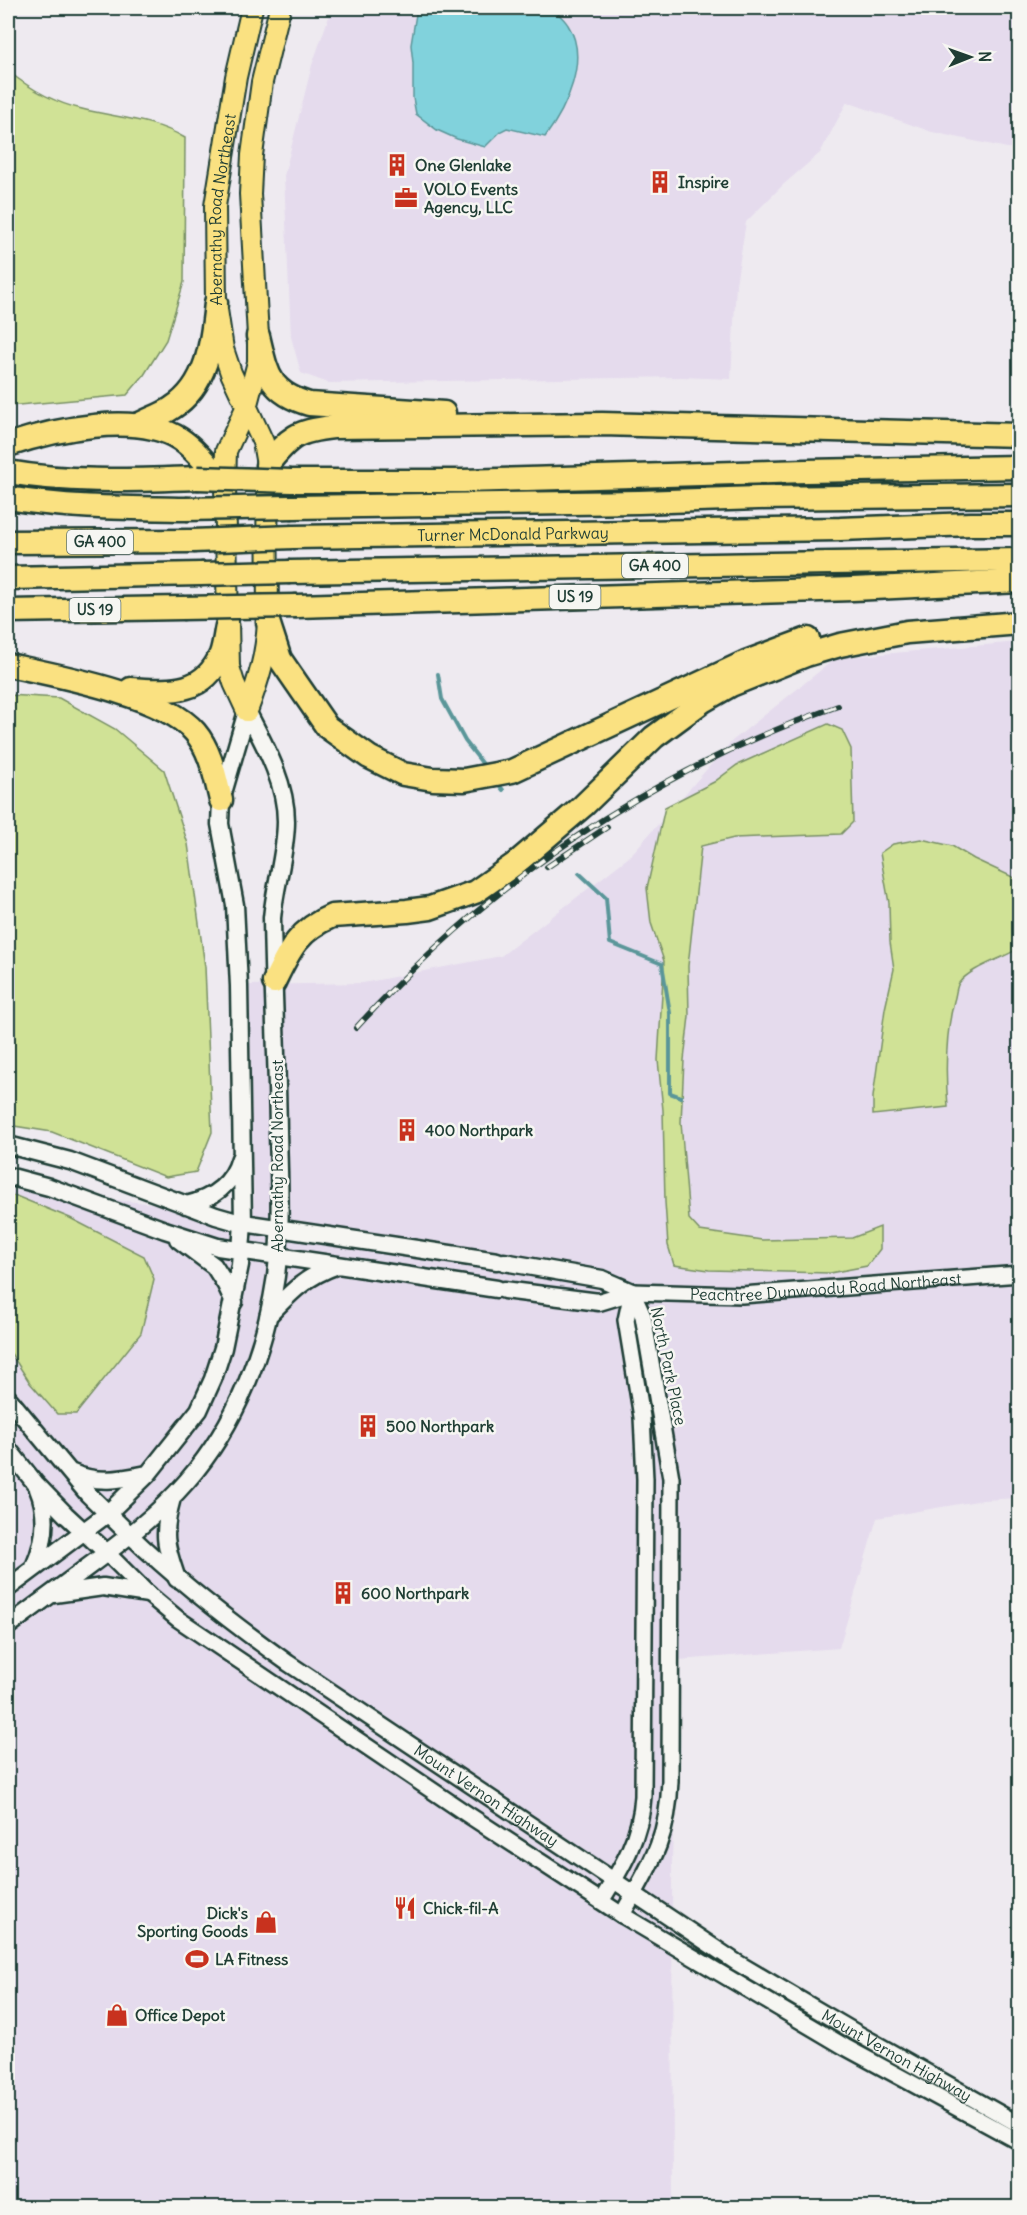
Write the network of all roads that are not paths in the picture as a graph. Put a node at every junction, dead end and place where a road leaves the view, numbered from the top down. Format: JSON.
{"nodes":[{"id":1,"x":252,"y":8,"type":"edge"},
{"id":2,"x":280,"y":8,"type":"edge"},
{"id":3,"x":216,"y":303,"type":"junction"},
{"id":4,"x":258,"y":336,"type":"junction"},
{"id":5,"x":246,"y":408,"type":"junction"},
{"id":6,"x":602,"y":424,"type":"junction"},
{"id":7,"x":138,"y":425,"type":"junction"},
{"id":8,"x":1020,"y":435,"type":"edge"},
{"id":9,"x":8,"y":445,"type":"edge"},
{"id":10,"x":267,"y":465,"type":"junction"},
{"id":11,"x":1020,"y":467,"type":"edge"},
{"id":12,"x":17,"y":473,"type":"edge"},
{"id":13,"x":225,"y":485,"type":"junction"},
{"id":14,"x":1020,"y":495,"type":"edge"},
{"id":15,"x":8,"y":498,"type":"edge"},
{"id":16,"x":1020,"y":524,"type":"edge"},
{"id":17,"x":8,"y":542,"type":"edge"},
{"id":18,"x":1020,"y":560,"type":"edge"},
{"id":19,"x":201,"y":574,"type":"joint"},
{"id":20,"x":8,"y":578,"type":"edge"},
{"id":21,"x":1020,"y":581,"type":"edge"},
{"id":22,"x":8,"y":611,"type":"edge"},
{"id":23,"x":268,"y":622,"type":"junction"},
{"id":24,"x":1017,"y":623,"type":"edge"},
{"id":25,"x":228,"y":626,"type":"junction"},
{"id":26,"x":8,"y":665,"type":"edge"},
{"id":27,"x":102,"y":687,"type":"junction"},
{"id":28,"x":247,"y":711,"type":"junction"},
{"id":29,"x":221,"y":800,"type":"junction"},
{"id":30,"x":274,"y":982,"type":"junction"},
{"id":31,"x":8,"y":1145,"type":"edge"},
{"id":32,"x":242,"y":1154,"type":"junction"},
{"id":33,"x":8,"y":1176,"type":"edge"},
{"id":34,"x":186,"y":1205,"type":"junction"},
{"id":35,"x":243,"y":1223,"type":"junction"},
{"id":36,"x":279,"y":1228,"type":"junction"},
{"id":37,"x":165,"y":1230,"type":"junction"},
{"id":38,"x":242,"y":1251,"type":"junction"},
{"id":39,"x":277,"y":1256,"type":"junction"},
{"id":40,"x":339,"y":1265,"type":"junction"},
{"id":41,"x":1020,"y":1274,"type":"edge"},
{"id":42,"x":632,"y":1292,"type":"junction"},
{"id":43,"x":234,"y":1302,"type":"junction"},
{"id":44,"x":268,"y":1317,"type":"junction"},
{"id":45,"x":8,"y":1398,"type":"edge"},
{"id":46,"x":8,"y":1449,"type":"edge"},
{"id":47,"x":69,"y":1472,"type":"junction"},
{"id":48,"x":148,"y":1474,"type":"junction"},
{"id":49,"x":35,"y":1483,"type":"junction"},
{"id":50,"x":172,"y":1498,"type":"junction"},
{"id":51,"x":107,"y":1514,"type":"junction"},
{"id":52,"x":85,"y":1531,"type":"junction"},
{"id":53,"x":130,"y":1535,"type":"junction"},
{"id":54,"x":107,"y":1553,"type":"junction"},
{"id":55,"x":34,"y":1568,"type":"junction"},
{"id":56,"x":177,"y":1579,"type":"junction"},
{"id":57,"x":8,"y":1588,"type":"edge"},
{"id":58,"x":50,"y":1594,"type":"junction"},
{"id":59,"x":148,"y":1594,"type":"junction"},
{"id":60,"x":8,"y":1626,"type":"edge"},
{"id":61,"x":644,"y":1750,"type":"junction"},
{"id":62,"x":670,"y":1752,"type":"junction"},
{"id":63,"x":615,"y":1880,"type":"junction"},
{"id":64,"x":634,"y":1893,"type":"junction"},
{"id":65,"x":601,"y":1901,"type":"junction"},
{"id":66,"x":622,"y":1915,"type":"junction"},
{"id":67,"x":1020,"y":2125,"type":"edge"},
{"id":68,"x":1020,"y":2142,"type":"edge"}],
"edges":[{"from":1,"to":3,"type":"main road","name":"Abernathy Road Northeast"},
{"from":2,"to":4,"type":"main road","name":"Abernathy Road Northeast"},
{"from":3,"to":5,"type":"main road","name":"Abernathy Road Northeast"},
{"from":3,"to":7,"type":"highway"},
{"from":4,"to":5,"type":"main road","name":"Abernathy Road Northeast"},
{"from":4,"to":6,"type":"highway"},
{"from":5,"to":10,"type":"main road","name":"Abernathy Road Northeast"},
{"from":5,"to":13,"type":"main road","name":"Abernathy Road Northeast"},
{"from":6,"to":8,"type":"highway"},
{"from":6,"to":10,"type":"highway"},
{"from":7,"to":9,"type":"highway"},
{"from":7,"to":13,"type":"highway"},
{"from":10,"to":23,"type":"main road","name":"Abernathy Road Northeast"},
{"from":11,"to":12,"type":"highway","bridge":true},
{"from":13,"to":25,"type":"main road","name":"Abernathy Road Northeast"},
{"from":14,"to":15,"type":"highway","bridge":true},
{"from":16,"to":17,"type":"highway","name":"Turner McDonald Parkway","number":"GA 400","bridge":true},
{"from":18,"to":19,"type":"highway","name":"Turner McDonald Parkway","number":"GA 400","bridge":true},
{"from":19,"to":20,"type":"highway","name":"Turner McDonald Parkway","number":"US 19"},
{"from":21,"to":22,"type":"highway","number":"US 19","bridge":true},
{"from":23,"to":24,"type":"highway"},
{"from":23,"to":28,"type":"main road","name":"Abernathy Road Northeast"},
{"from":24,"to":30,"type":"highway"},
{"from":25,"to":27,"type":"highway"},
{"from":25,"to":28,"type":"main road","name":"Abernathy Road Northeast"},
{"from":26,"to":27,"type":"highway"},
{"from":27,"to":29,"type":"highway"},
{"from":28,"to":29,"type":"main road","name":"Abernathy Road Northeast"},
{"from":28,"to":30,"type":"main road","name":"Abernathy Road Northeast"},
{"from":29,"to":32,"type":"main road","name":"Abernathy Road Northeast"},
{"from":30,"to":36,"type":"main road","name":"Abernathy Road Northeast"},
{"from":31,"to":34,"type":"main road","name":"Peachtree Dunwoody Road Northeast"},
{"from":32,"to":34,"type":"main road"},
{"from":32,"to":35,"type":"main road","name":"Abernathy Road Northeast"},
{"from":33,"to":37,"type":"main road","name":"Peachtree Dunwoody Road Northeast"},
{"from":34,"to":35,"type":"main road","name":"Peachtree Dunwoody Road Northeast"},
{"from":35,"to":36,"type":"main road","name":"Peachtree Dunwoody Road Northeast"},
{"from":35,"to":38,"type":"main road","name":"Abernathy Road Northeast"},
{"from":36,"to":39,"type":"main road","name":"Abernathy Road Northeast"},
{"from":36,"to":42,"type":"main road","name":"Peachtree Dunwoody Road Northeast"},
{"from":37,"to":38,"type":"main road","name":"Peachtree Dunwoody Road Northeast"},
{"from":37,"to":43,"type":"main road"},
{"from":38,"to":39,"type":"main road","name":"Peachtree Dunwoody Road Northeast"},
{"from":38,"to":43,"type":"main road","name":"Abernathy Road Northeast"},
{"from":39,"to":40,"type":"main road","name":"Peachtree Dunwoody Road Northeast"},
{"from":39,"to":44,"type":"main road","name":"Abernathy Road Northeast"},
{"from":40,"to":42,"type":"main road","name":"Peachtree Dunwoody Road Northeast"},
{"from":40,"to":44,"type":"main road"},
{"from":41,"to":42,"type":"street","name":"Peachtree Dunwoody Road Northeast"},
{"from":42,"to":61,"type":"street","name":"North Park Place"},
{"from":42,"to":62,"type":"street","name":"North Park Place"},
{"from":43,"to":48,"type":"main road","name":"Abernathy Road Northeast"},
{"from":44,"to":50,"type":"main road","name":"Abernathy Road Northeast"},
{"from":45,"to":47,"type":"main road","name":"Mount Vernon Highway"},
{"from":46,"to":49,"type":"main road","name":"Mount Vernon Highway"},
{"from":47,"to":48,"type":"main road"},
{"from":47,"to":51,"type":"main road","name":"Mount Vernon Highway"},
{"from":48,"to":51,"type":"main road","name":"Abernathy Road Northeast"},
{"from":49,"to":52,"type":"main road","name":"Mount Vernon Highway"},
{"from":49,"to":55,"type":"main road"},
{"from":50,"to":53,"type":"main road","name":"Abernathy Road Northeast"},
{"from":50,"to":56,"type":"main road"},
{"from":51,"to":52,"type":"main road","name":"Abernathy Road Northeast"},
{"from":51,"to":53,"type":"main road","name":"Mount Vernon Highway"},
{"from":52,"to":54,"type":"main road","name":"Mount Vernon Highway"},
{"from":52,"to":55,"type":"main road","name":"Abernathy Road Northeast"},
{"from":53,"to":54,"type":"main road","name":"Abernathy Road Northeast"},
{"from":53,"to":56,"type":"street","name":"Mount Vernon Highway"},
{"from":54,"to":58,"type":"main road","name":"Abernathy Road Northeast"},
{"from":54,"to":59,"type":"street","name":"Mount Vernon Highway"},
{"from":55,"to":57,"type":"main road","name":"Abernathy Road Northeast"},
{"from":56,"to":63,"type":"street","name":"Mount Vernon Highway"},
{"from":58,"to":59,"type":"main road"},
{"from":58,"to":60,"type":"main road","name":"Abernathy Road Northeast"},
{"from":59,"to":65,"type":"street","name":"Mount Vernon Highway"},
{"from":61,"to":62,"type":"street"},
{"from":61,"to":63,"type":"street","name":"North Park Place"},
{"from":62,"to":64,"type":"street","name":"North Park Place"},
{"from":63,"to":64,"type":"street","name":"Mount Vernon Highway"},
{"from":63,"to":65,"type":"street","name":"North Park Place"},
{"from":64,"to":66,"type":"street","name":"North Park Place"},
{"from":64,"to":67,"type":"street","name":"Mount Vernon Highway"},
{"from":65,"to":66,"type":"street","name":"Mount Vernon Highway"},
{"from":66,"to":68,"type":"street","name":"Mount Vernon Highway"}]}
